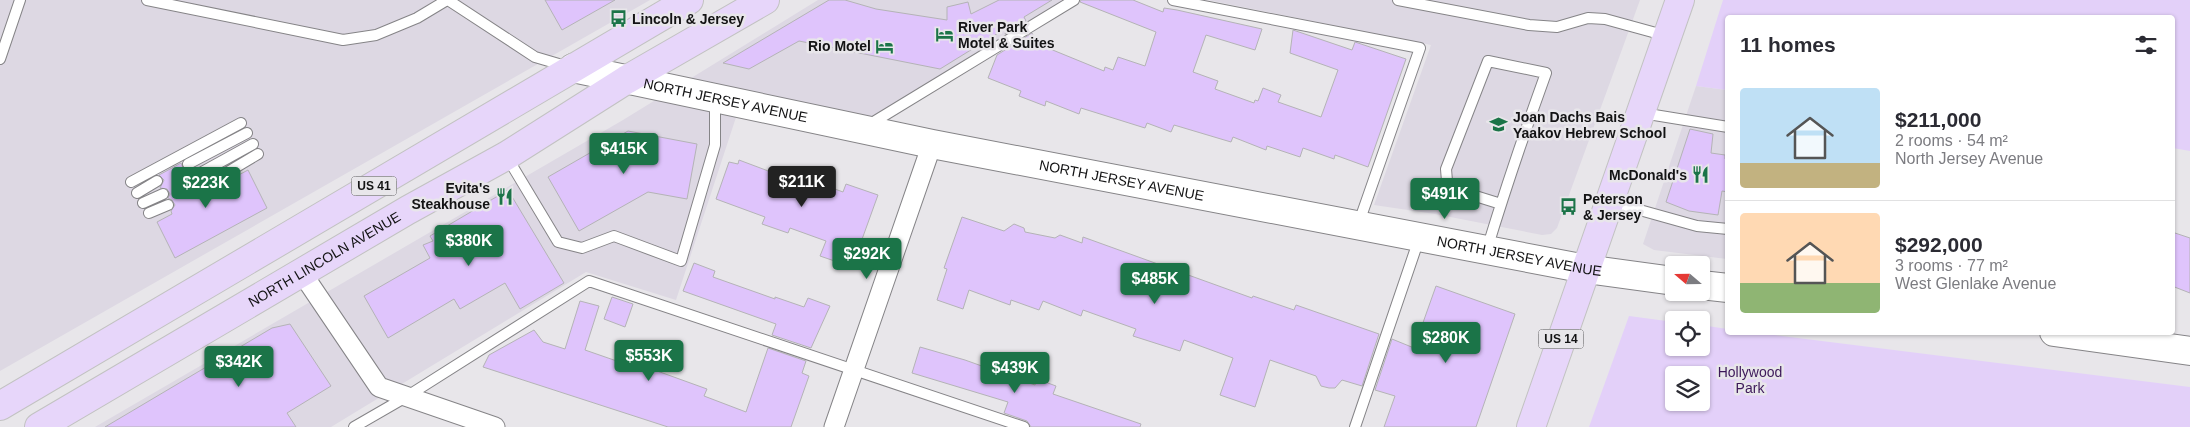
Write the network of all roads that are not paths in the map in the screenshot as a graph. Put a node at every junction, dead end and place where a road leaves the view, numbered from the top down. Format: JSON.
{"nodes":[{"id":1,"x":20,"y":0,"type":"edge"},
{"id":2,"x":147,"y":0,"type":"edge"},
{"id":3,"x":448,"y":0,"type":"edge"},
{"id":4,"x":689,"y":0,"type":"edge"},
{"id":5,"x":765,"y":0,"type":"edge"},
{"id":6,"x":1074,"y":0,"type":"edge"},
{"id":7,"x":1173,"y":0,"type":"edge"},
{"id":8,"x":1398,"y":0,"type":"edge"},
{"id":9,"x":1680,"y":0,"type":"edge"},
{"id":10,"x":1668,"y":36,"type":"junction"},
{"id":11,"x":0,"y":59,"type":"edge"},
{"id":12,"x":573,"y":68,"type":"junction"},
{"id":13,"x":626,"y":80,"type":"junction"},
{"id":14,"x":715,"y":100,"type":"junction"},
{"id":15,"x":1640,"y":113,"type":"junction"},
{"id":16,"x":241,"y":123,"type":"dead end"},
{"id":17,"x":1725,"y":128,"type":"edge"},
{"id":18,"x":862,"y":129,"type":"junction"},
{"id":19,"x":247,"y":133,"type":"dead end"},
{"id":20,"x":253,"y":144,"type":"dead end"},
{"id":21,"x":932,"y":144,"type":"junction"},
{"id":22,"x":258,"y":154,"type":"dead end"},
{"id":23,"x":506,"y":156,"type":"junction"},
{"id":24,"x":188,"y":164,"type":"dead end"},
{"id":25,"x":195,"y":176,"type":"dead end"},
{"id":26,"x":157,"y":181,"type":"dead end"},
{"id":27,"x":130,"y":182,"type":"dead end"},
{"id":28,"x":201,"y":188,"type":"dead end"},
{"id":29,"x":138,"y":193,"type":"dead end"},
{"id":30,"x":163,"y":194,"type":"dead end"},
{"id":31,"x":1610,"y":201,"type":"junction"},
{"id":32,"x":143,"y":203,"type":"dead end"},
{"id":33,"x":1501,"y":204,"type":"junction"},
{"id":34,"x":168,"y":205,"type":"dead end"},
{"id":35,"x":149,"y":213,"type":"dead end"},
{"id":36,"x":1358,"y":225,"type":"junction"},
{"id":37,"x":1725,"y":229,"type":"edge"},
{"id":38,"x":1419,"y":237,"type":"junction"},
{"id":39,"x":1487,"y":250,"type":"junction"},
{"id":40,"x":1586,"y":269,"type":"junction"},
{"id":41,"x":302,"y":273,"type":"junction"},
{"id":42,"x":1665,"y":280,"type":"edge"},
{"id":43,"x":1710,"y":286,"type":"edge"},
{"id":44,"x":1725,"y":288,"type":"edge"},
{"id":45,"x":2075,"y":335,"type":"edge"},
{"id":46,"x":2190,"y":351,"type":"edge"},
{"id":47,"x":854,"y":371,"type":"junction"},
{"id":48,"x":406,"y":397,"type":"junction"},
{"id":49,"x":0,"y":406,"type":"edge"},
{"id":50,"x":39,"y":427,"type":"edge"},
{"id":51,"x":354,"y":427,"type":"edge"},
{"id":52,"x":495,"y":427,"type":"edge"},
{"id":53,"x":834,"y":427,"type":"edge"},
{"id":54,"x":1024,"y":427,"type":"edge"},
{"id":55,"x":1355,"y":427,"type":"edge"},
{"id":56,"x":1530,"y":427,"type":"edge"}],
"edges":[{"from":1,"to":11,"type":"lane"},
{"from":2,"to":3,"type":"lane"},
{"from":3,"to":12,"type":"lane"},
{"from":4,"to":12,"type":"main road","number":"US 41"},
{"from":5,"to":13,"type":"main road","name":"NORTH LINCOLN AVENUE","number":"US 41"},
{"from":6,"to":18,"type":"lane"},
{"from":7,"to":36,"type":"lane"},
{"from":8,"to":10,"type":"lane"},
{"from":9,"to":10,"type":"main road","number":"US 14"},
{"from":10,"to":15,"type":"main road","number":"US 14"},
{"from":12,"to":13,"type":"main road","name":"NORTH JERSEY AVENUE"},
{"from":12,"to":49,"type":"main road","number":"US 41"},
{"from":13,"to":14,"type":"main road","name":"NORTH JERSEY AVENUE"},
{"from":13,"to":23,"type":"main road","name":"NORTH LINCOLN AVENUE","number":"US 41"},
{"from":14,"to":18,"type":"main road","name":"NORTH JERSEY AVENUE"},
{"from":14,"to":23,"type":"lane"},
{"from":15,"to":17,"type":"lane"},
{"from":15,"to":31,"type":"main road","number":"US 14"},
{"from":16,"to":27,"type":"lane"},
{"from":18,"to":21,"type":"main road","name":"NORTH JERSEY AVENUE"},
{"from":19,"to":24,"type":"lane"},
{"from":20,"to":25,"type":"lane"},
{"from":21,"to":36,"type":"main road","name":"NORTH JERSEY AVENUE"},
{"from":21,"to":47,"type":"street"},
{"from":22,"to":28,"type":"lane"},
{"from":23,"to":41,"type":"main road","name":"NORTH LINCOLN AVENUE","number":"US 41"},
{"from":26,"to":29,"type":"lane"},
{"from":30,"to":32,"type":"lane"},
{"from":31,"to":37,"type":"lane"},
{"from":31,"to":40,"type":"main road","number":"US 14"},
{"from":33,"to":33,"type":"lane"},
{"from":33,"to":39,"type":"lane"},
{"from":34,"to":35,"type":"lane"},
{"from":36,"to":38,"type":"main road","name":"NORTH JERSEY AVENUE"},
{"from":38,"to":39,"type":"main road","name":"NORTH JERSEY AVENUE"},
{"from":38,"to":55,"type":"lane"},
{"from":39,"to":40,"type":"main road","name":"NORTH JERSEY AVENUE"},
{"from":40,"to":42,"type":"main road","name":"NORTH JERSEY AVENUE"},
{"from":40,"to":56,"type":"main road","number":"US 14"},
{"from":41,"to":48,"type":"street"},
{"from":41,"to":50,"type":"main road","name":"NORTH LINCOLN AVENUE","number":"US 41"},
{"from":43,"to":44,"type":"main road"},
{"from":45,"to":46,"type":"main road"},
{"from":47,"to":48,"type":"lane"},
{"from":47,"to":53,"type":"street"},
{"from":47,"to":54,"type":"lane"},
{"from":48,"to":51,"type":"lane"},
{"from":48,"to":52,"type":"street"}]}
